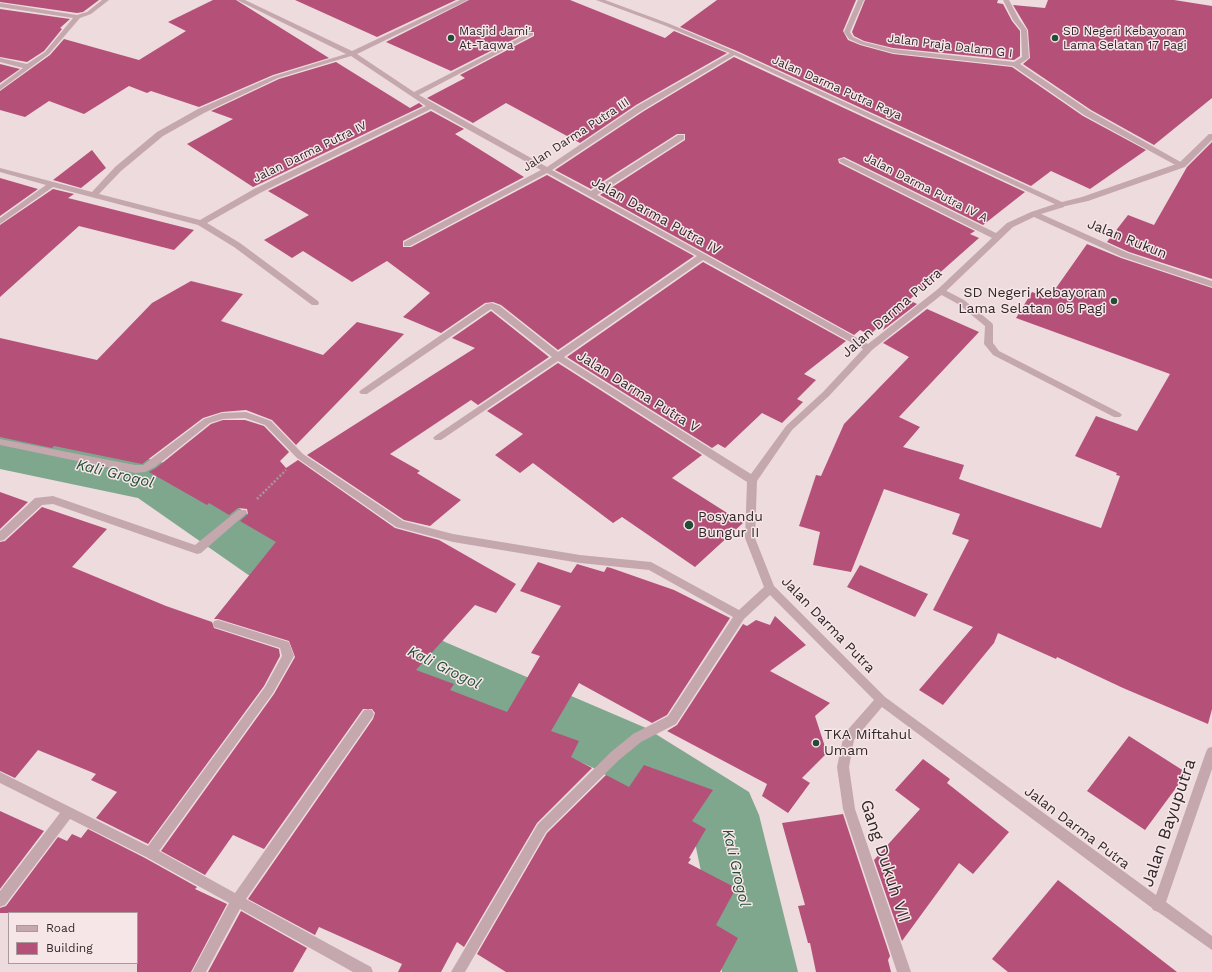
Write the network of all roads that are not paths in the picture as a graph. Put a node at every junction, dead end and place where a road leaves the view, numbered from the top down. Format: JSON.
{"nodes":[{"id":1,"x":106,"y":0,"type":"edge"},
{"id":2,"x":240,"y":0,"type":"edge"},
{"id":3,"x":465,"y":0,"type":"edge"},
{"id":4,"x":599,"y":0,"type":"edge"},
{"id":5,"x":861,"y":0,"type":"edge"},
{"id":6,"x":1006,"y":0,"type":"edge"},
{"id":7,"x":0,"y":5,"type":"edge"},
{"id":8,"x":78,"y":17,"type":"junction"},
{"id":9,"x":531,"y":34,"type":"dead end"},
{"id":10,"x":734,"y":53,"type":"junction"},
{"id":11,"x":352,"y":54,"type":"junction"},
{"id":12,"x":0,"y":60,"type":"edge"},
{"id":13,"x":1015,"y":64,"type":"junction"},
{"id":14,"x":29,"y":67,"type":"junction"},
{"id":15,"x":0,"y":88,"type":"edge"},
{"id":16,"x":413,"y":95,"type":"junction"},
{"id":17,"x":431,"y":106,"type":"junction"},
{"id":18,"x":1212,"y":136,"type":"edge"},
{"id":19,"x":681,"y":137,"type":"dead end"},
{"id":20,"x":844,"y":160,"type":"dead end"},
{"id":21,"x":1182,"y":165,"type":"junction"},
{"id":22,"x":0,"y":170,"type":"edge"},
{"id":23,"x":546,"y":170,"type":"junction"},
{"id":24,"x":52,"y":184,"type":"junction"},
{"id":25,"x":591,"y":195,"type":"junction"},
{"id":26,"x":93,"y":196,"type":"junction"},
{"id":27,"x":1061,"y":205,"type":"junction"},
{"id":28,"x":1034,"y":214,"type":"junction"},
{"id":29,"x":0,"y":222,"type":"edge"},
{"id":30,"x":201,"y":223,"type":"junction"},
{"id":31,"x":997,"y":237,"type":"junction"},
{"id":32,"x":407,"y":244,"type":"dead end"},
{"id":33,"x":703,"y":256,"type":"junction"},
{"id":34,"x":1212,"y":284,"type":"edge"},
{"id":35,"x":941,"y":291,"type":"junction"},
{"id":36,"x":315,"y":303,"type":"dead end"},
{"id":37,"x":869,"y":348,"type":"junction"},
{"id":38,"x":558,"y":357,"type":"junction"},
{"id":39,"x":364,"y":392,"type":"dead end"},
{"id":40,"x":1117,"y":415,"type":"dead end"},
{"id":41,"x":438,"y":438,"type":"dead end"},
{"id":42,"x":0,"y":442,"type":"edge"},
{"id":43,"x":752,"y":480,"type":"junction"},
{"id":44,"x":242,"y":513,"type":"road end"},
{"id":45,"x":0,"y":537,"type":"edge"},
{"id":46,"x":770,"y":588,"type":"junction"},
{"id":47,"x":740,"y":616,"type":"junction"},
{"id":48,"x":218,"y":624,"type":"dead end"},
{"id":49,"x":881,"y":700,"type":"junction"},
{"id":50,"x":368,"y":714,"type":"dead end"},
{"id":51,"x":1212,"y":752,"type":"edge"},
{"id":52,"x":0,"y":777,"type":"edge"},
{"id":53,"x":68,"y":812,"type":"junction"},
{"id":54,"x":150,"y":853,"type":"junction"},
{"id":55,"x":238,"y":900,"type":"junction"},
{"id":56,"x":0,"y":901,"type":"edge"},
{"id":57,"x":1158,"y":906,"type":"junction"},
{"id":58,"x":1212,"y":944,"type":"edge"},
{"id":59,"x":199,"y":972,"type":"edge"},
{"id":60,"x":366,"y":972,"type":"edge"},
{"id":61,"x":458,"y":972,"type":"edge"},
{"id":62,"x":904,"y":972,"type":"edge"}],
"edges":[{"from":1,"to":8,"type":"street"},
{"from":2,"to":11,"type":"street","name":"Jalan Darma Putra IV"},
{"from":3,"to":11,"type":"street"},
{"from":4,"to":10,"type":"street","name":"Jalan Darma Putra Raya"},
{"from":5,"to":13,"type":"street","name":"Jalan Praja Dalam G I"},
{"from":6,"to":13,"type":"street"},
{"from":7,"to":8,"type":"street"},
{"from":8,"to":14,"type":"street"},
{"from":9,"to":16,"type":"street"},
{"from":10,"to":23,"type":"street","name":"Jalan Darma Putra III"},
{"from":10,"to":27,"type":"street","name":"Jalan Darma Putra Raya"},
{"from":11,"to":16,"type":"street","name":"Jalan Darma Putra IV"},
{"from":11,"to":26,"type":"street"},
{"from":12,"to":14,"type":"street"},
{"from":13,"to":21,"type":"street","name":"Jalan Praja Dalam G I"},
{"from":14,"to":15,"type":"street"},
{"from":16,"to":17,"type":"street","name":"Jalan Darma Putra IV"},
{"from":17,"to":23,"type":"street","name":"Jalan Darma Putra IV"},
{"from":17,"to":30,"type":"street","name":"Jalan Darma Putra IV"},
{"from":18,"to":21,"type":"street"},
{"from":19,"to":25,"type":"street"},
{"from":20,"to":31,"type":"street","name":"Jalan Darma Putra IV A"},
{"from":21,"to":27,"type":"street","name":"Jalan Darma Putra"},
{"from":22,"to":24,"type":"street"},
{"from":23,"to":25,"type":"street","name":"Jalan Darma Putra IV"},
{"from":23,"to":32,"type":"street","name":"Jalan Darma Putra III"},
{"from":24,"to":26,"type":"street"},
{"from":24,"to":29,"type":"street"},
{"from":25,"to":33,"type":"street","name":"Jalan Darma Putra IV"},
{"from":26,"to":30,"type":"street"},
{"from":27,"to":28,"type":"street","name":"Jalan Darma Putra"},
{"from":28,"to":31,"type":"street","name":"Jalan Darma Putra"},
{"from":28,"to":34,"type":"street","name":"Jalan Rukun"},
{"from":30,"to":36,"type":"street"},
{"from":31,"to":35,"type":"street","name":"Jalan Darma Putra"},
{"from":33,"to":37,"type":"street","name":"Jalan Darma Putra IV"},
{"from":33,"to":38,"type":"street","name":"Jalan Darma Putra V"},
{"from":35,"to":37,"type":"street","name":"Jalan Darma Putra"},
{"from":35,"to":40,"type":"street"},
{"from":37,"to":43,"type":"street","name":"Jalan Darma Putra"},
{"from":38,"to":39,"type":"street"},
{"from":38,"to":41,"type":"street"},
{"from":38,"to":43,"type":"street","name":"Jalan Darma Putra V"},
{"from":42,"to":47,"type":"street"},
{"from":43,"to":46,"type":"street","name":"Jalan Darma Putra"},
{"from":44,"to":45,"type":"street"},
{"from":46,"to":47,"type":"street"},
{"from":46,"to":49,"type":"street","name":"Jalan Darma Putra"},
{"from":47,"to":61,"type":"street"},
{"from":48,"to":54,"type":"street"},
{"from":49,"to":57,"type":"street","name":"Jalan Darma Putra"},
{"from":49,"to":62,"type":"street","name":"Gang Dukuh VII"},
{"from":50,"to":55,"type":"street"},
{"from":51,"to":57,"type":"street","name":"Jalan Bayuputra"},
{"from":52,"to":53,"type":"street"},
{"from":53,"to":54,"type":"street"},
{"from":53,"to":56,"type":"street"},
{"from":54,"to":55,"type":"street"},
{"from":55,"to":59,"type":"street"},
{"from":55,"to":60,"type":"street"},
{"from":57,"to":58,"type":"street","name":"Jalan Darma Putra"}]}
